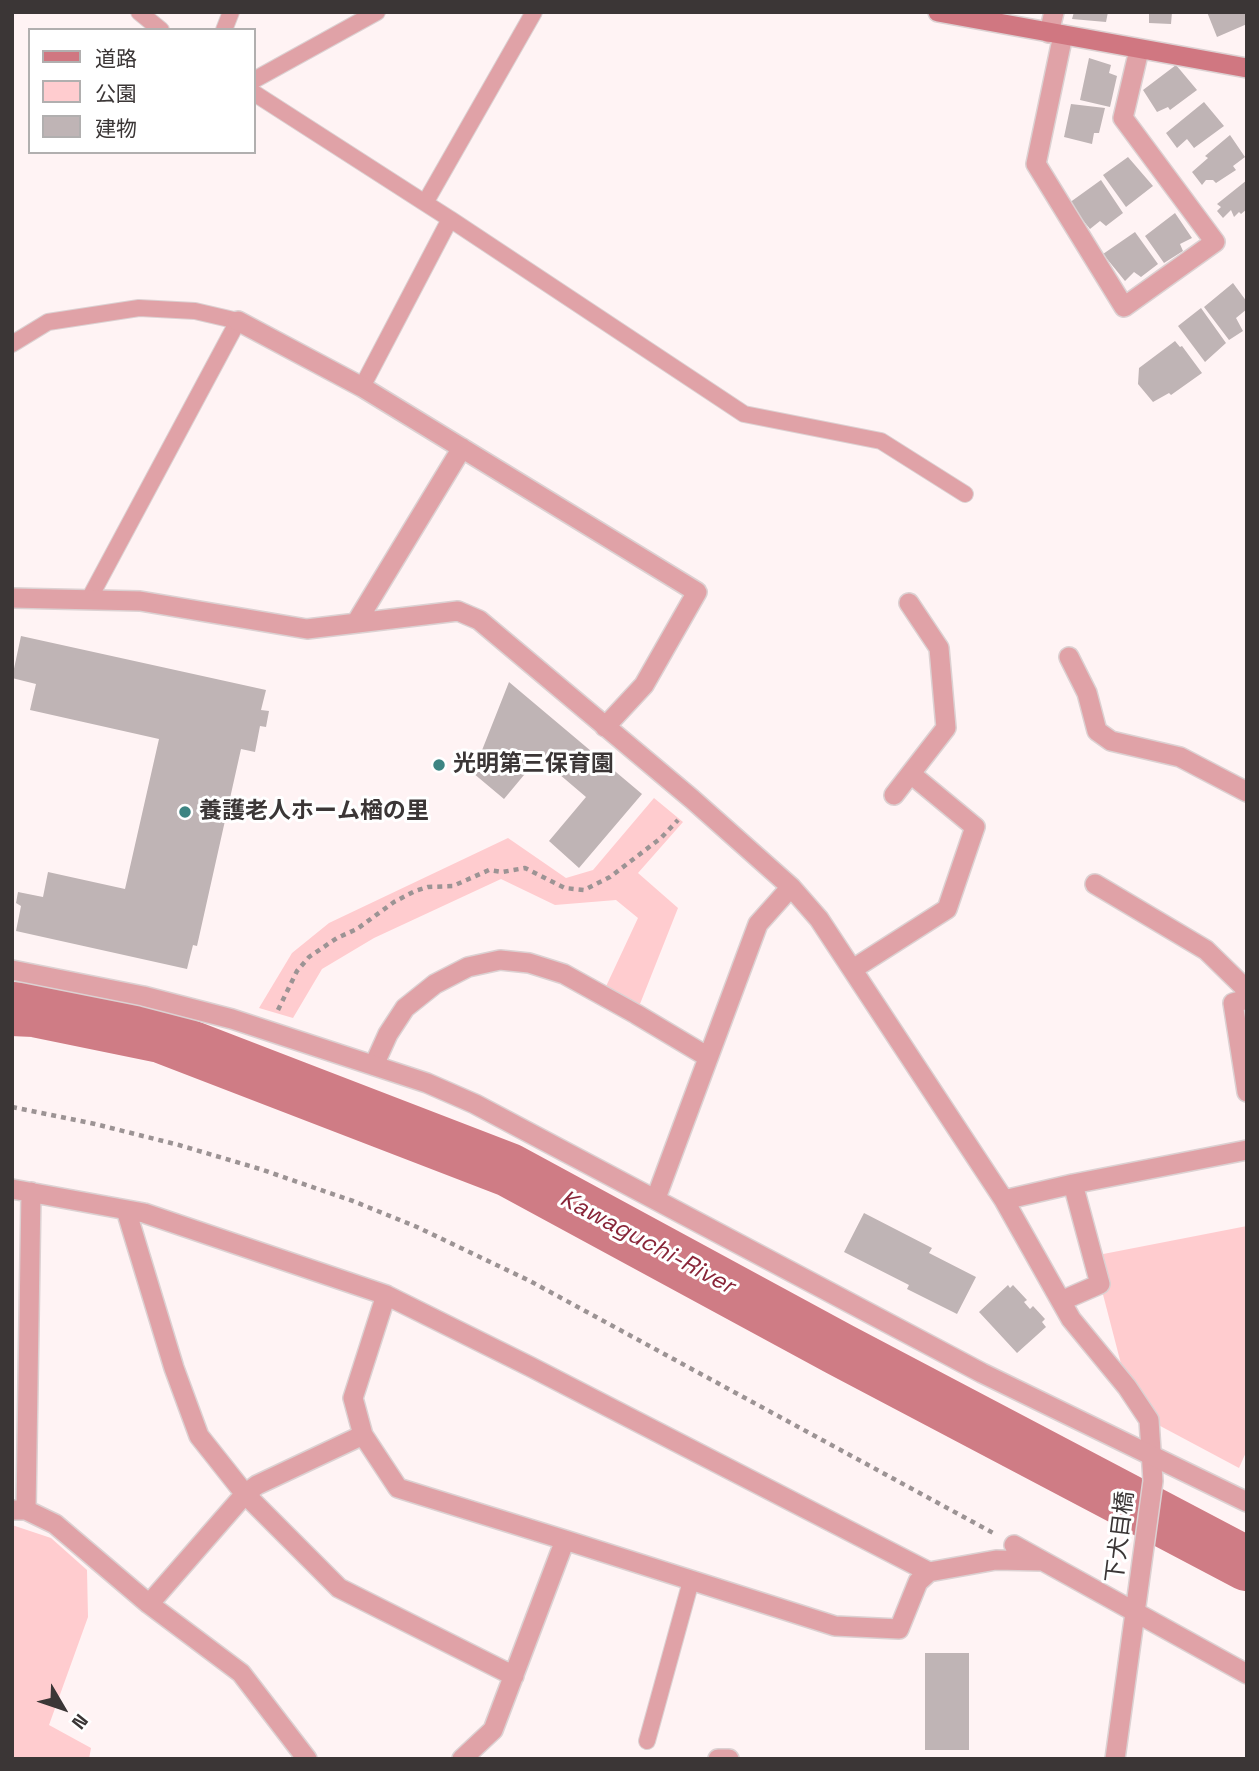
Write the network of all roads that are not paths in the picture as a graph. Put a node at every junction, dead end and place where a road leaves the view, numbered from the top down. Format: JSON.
{"nodes":[{"id":1,"x":139,"y":12,"type":"edge"},
{"id":2,"x":377,"y":12,"type":"edge"},
{"id":3,"x":534,"y":12,"type":"edge"},
{"id":4,"x":938,"y":12,"type":"edge"},
{"id":5,"x":1054,"y":12,"type":"edge"},
{"id":6,"x":159,"y":28,"type":"edge"},
{"id":7,"x":1056,"y":34,"type":"junction"},
{"id":8,"x":1139,"y":50,"type":"junction"},
{"id":9,"x":1247,"y":68,"type":"edge"},
{"id":10,"x":256,"y":79,"type":"edge"},
{"id":11,"x":256,"y":94,"type":"edge"},
{"id":12,"x":425,"y":203,"type":"junction"},
{"id":13,"x":450,"y":219,"type":"junction"},
{"id":14,"x":237,"y":321,"type":"junction"},
{"id":15,"x":12,"y":344,"type":"edge"},
{"id":16,"x":362,"y":387,"type":"junction"},
{"id":17,"x":462,"y":449,"type":"junction"},
{"id":18,"x":965,"y":494,"type":"dead end"},
{"id":19,"x":12,"y":598,"type":"edge"},
{"id":20,"x":88,"y":601,"type":"junction"},
{"id":21,"x":909,"y":603,"type":"dead end"},
{"id":22,"x":356,"y":623,"type":"junction"},
{"id":23,"x":1069,"y":657,"type":"dead end"},
{"id":24,"x":605,"y":727,"type":"junction"},
{"id":25,"x":911,"y":774,"type":"junction"},
{"id":26,"x":1247,"y":792,"type":"edge"},
{"id":27,"x":894,"y":795,"type":"dead end"},
{"id":28,"x":1095,"y":884,"type":"dead end"},
{"id":29,"x":792,"y":887,"type":"junction"},
{"id":30,"x":853,"y":969,"type":"junction"},
{"id":31,"x":12,"y":970,"type":"edge"},
{"id":32,"x":1247,"y":990,"type":"edge"},
{"id":33,"x":1247,"y":999,"type":"edge"},
{"id":34,"x":708,"y":1057,"type":"junction"},
{"id":35,"x":374,"y":1065,"type":"junction"},
{"id":36,"x":1246,"y":1084,"type":"edge"},
{"id":37,"x":1247,"y":1150,"type":"edge"},
{"id":38,"x":1073,"y":1184,"type":"junction"},
{"id":39,"x":22,"y":1191,"type":"edge"},
{"id":40,"x":656,"y":1198,"type":"junction"},
{"id":41,"x":1004,"y":1200,"type":"junction"},
{"id":42,"x":126,"y":1210,"type":"junction"},
{"id":43,"x":386,"y":1295,"type":"junction"},
{"id":44,"x":1061,"y":1301,"type":"junction"},
{"id":45,"x":363,"y":1435,"type":"junction"},
{"id":46,"x":1153,"y":1454,"type":"junction"},
{"id":47,"x":245,"y":1494,"type":"junction"},
{"id":48,"x":1247,"y":1502,"type":"edge"},
{"id":49,"x":19,"y":1510,"type":"edge"},
{"id":50,"x":565,"y":1540,"type":"junction"},
{"id":51,"x":1014,"y":1545,"type":"road end"},
{"id":52,"x":1042,"y":1561,"type":"junction"},
{"id":53,"x":929,"y":1572,"type":"junction"},
{"id":54,"x":691,"y":1581,"type":"junction"},
{"id":55,"x":149,"y":1604,"type":"junction"},
{"id":56,"x":1136,"y":1606,"type":"junction"},
{"id":57,"x":1247,"y":1674,"type":"edge"},
{"id":58,"x":514,"y":1676,"type":"junction"},
{"id":59,"x":647,"y":1741,"type":"dead end"},
{"id":60,"x":307,"y":1759,"type":"edge"},
{"id":61,"x":462,"y":1759,"type":"edge"},
{"id":62,"x":718,"y":1759,"type":"edge"},
{"id":63,"x":729,"y":1759,"type":"edge"},
{"id":64,"x":1115,"y":1759,"type":"edge"}],
"edges":[{"from":1,"to":6,"type":"lane"},
{"from":2,"to":10,"type":"lane"},
{"from":3,"to":12,"type":"lane"},
{"from":4,"to":7,"type":"main road"},
{"from":5,"to":7,"type":"street"},
{"from":7,"to":8,"type":"main road"},
{"from":7,"to":8,"type":"street"},
{"from":8,"to":9,"type":"main road"},
{"from":11,"to":12,"type":"lane"},
{"from":12,"to":13,"type":"lane"},
{"from":13,"to":16,"type":"lane"},
{"from":13,"to":18,"type":"lane"},
{"from":14,"to":15,"type":"lane"},
{"from":14,"to":16,"type":"street"},
{"from":14,"to":20,"type":"lane"},
{"from":16,"to":17,"type":"street"},
{"from":17,"to":22,"type":"street"},
{"from":17,"to":24,"type":"street"},
{"from":19,"to":20,"type":"street","name":"下犬目橋"},
{"from":20,"to":22,"type":"street","name":"下犬目橋"},
{"from":21,"to":25,"type":"street"},
{"from":22,"to":24,"type":"street","name":"下犬目橋"},
{"from":23,"to":26,"type":"street"},
{"from":24,"to":29,"type":"street","name":"下犬目橋"},
{"from":25,"to":27,"type":"street"},
{"from":25,"to":30,"type":"street"},
{"from":28,"to":32,"type":"street"},
{"from":29,"to":30,"type":"street","name":"下犬目橋"},
{"from":29,"to":34,"type":"street"},
{"from":30,"to":41,"type":"street","name":"下犬目橋"},
{"from":31,"to":35,"type":"street"},
{"from":33,"to":36,"type":"street"},
{"from":34,"to":35,"type":"street"},
{"from":34,"to":40,"type":"street"},
{"from":35,"to":40,"type":"street"},
{"from":37,"to":38,"type":"street"},
{"from":38,"to":41,"type":"street"},
{"from":38,"to":44,"type":"street"},
{"from":39,"to":42,"type":"street"},
{"from":39,"to":49,"type":"street"},
{"from":40,"to":46,"type":"street"},
{"from":41,"to":44,"type":"street","name":"下犬目橋"},
{"from":42,"to":43,"type":"street"},
{"from":42,"to":47,"type":"street"},
{"from":43,"to":45,"type":"street"},
{"from":43,"to":53,"type":"street"},
{"from":44,"to":46,"type":"street","name":"下犬目橋"},
{"from":45,"to":47,"type":"street"},
{"from":45,"to":50,"type":"street"},
{"from":46,"to":48,"type":"street"},
{"from":46,"to":56,"type":"street","name":"下犬目橋"},
{"from":47,"to":55,"type":"street"},
{"from":47,"to":58,"type":"street"},
{"from":49,"to":55,"type":"street"},
{"from":50,"to":54,"type":"street"},
{"from":50,"to":58,"type":"street"},
{"from":51,"to":52,"type":"street"},
{"from":52,"to":53,"type":"street"},
{"from":52,"to":56,"type":"street"},
{"from":53,"to":54,"type":"street"},
{"from":54,"to":59,"type":"lane"},
{"from":55,"to":60,"type":"street"},
{"from":56,"to":57,"type":"street"},
{"from":56,"to":64,"type":"street","name":"下犬目橋"},
{"from":58,"to":61,"type":"street"},
{"from":62,"to":63,"type":"street"}]}
